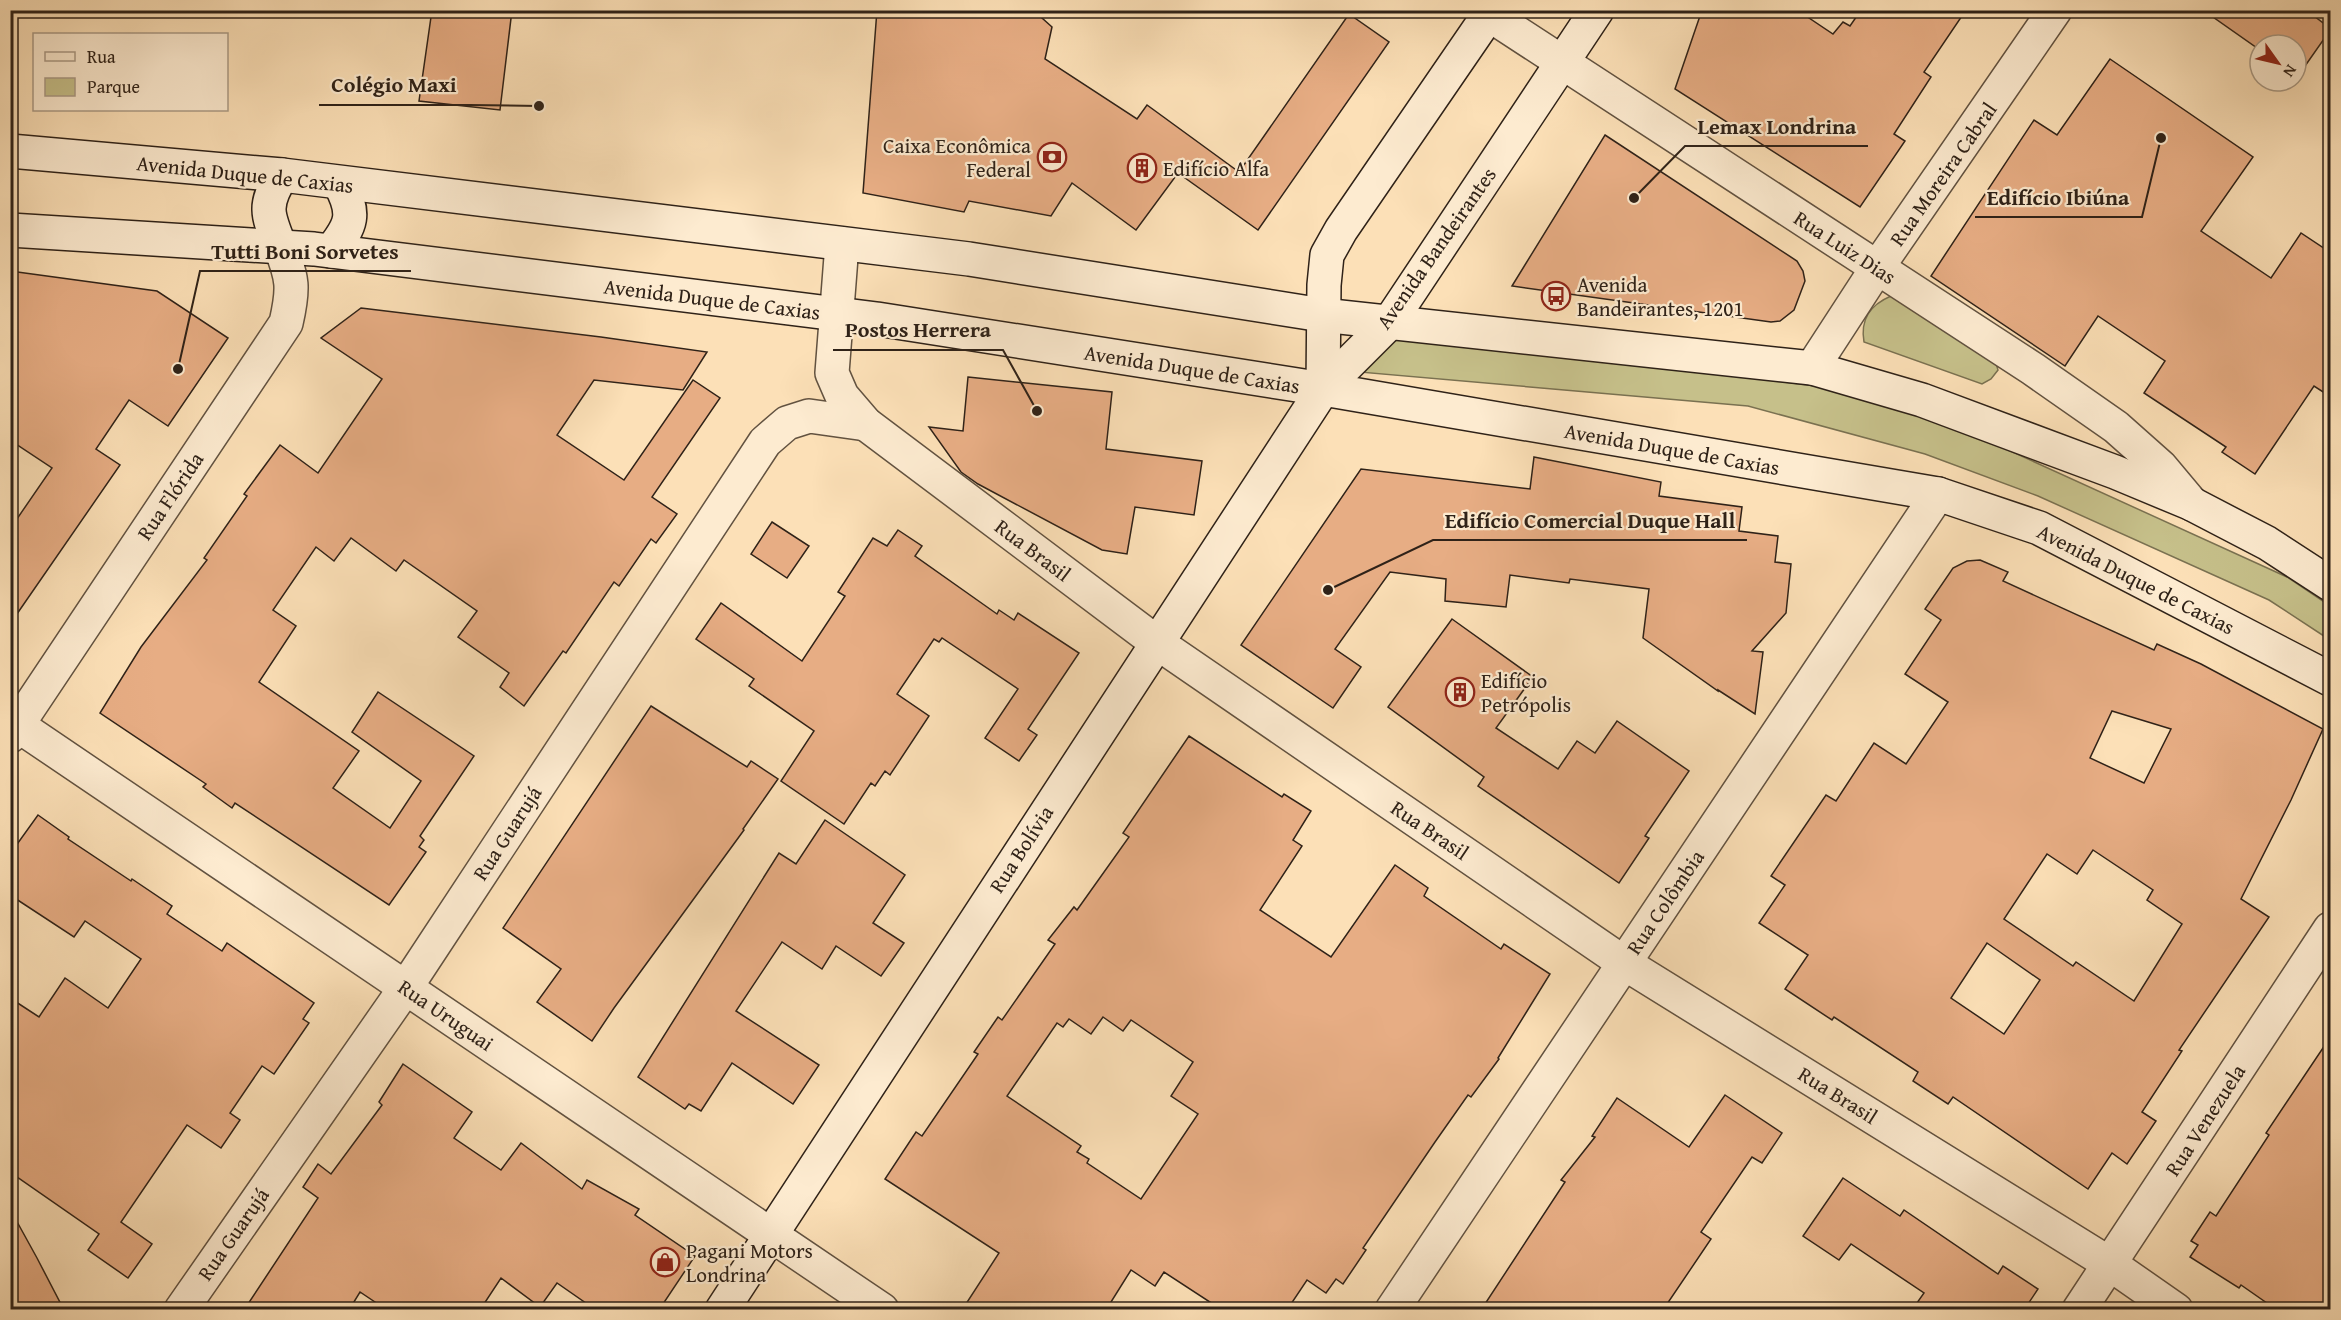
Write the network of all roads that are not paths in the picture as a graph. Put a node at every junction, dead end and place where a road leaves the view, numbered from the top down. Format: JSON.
{"nodes":[{"id":1,"x":1597,"y":10,"type":"edge"},
{"id":2,"x":2055,"y":10,"type":"edge"},
{"id":3,"x":1488,"y":12,"type":"edge"},
{"id":4,"x":1562,"y":64,"type":"junction"},
{"id":5,"x":10,"y":151,"type":"edge"},
{"id":6,"x":282,"y":175,"type":"junction"},
{"id":7,"x":340,"y":184,"type":"junction"},
{"id":8,"x":10,"y":230,"type":"edge"},
{"id":9,"x":842,"y":244,"type":"junction"},
{"id":10,"x":280,"y":246,"type":"junction"},
{"id":11,"x":331,"y":251,"type":"junction"},
{"id":12,"x":1878,"y":268,"type":"junction"},
{"id":13,"x":837,"y":315,"type":"junction"},
{"id":14,"x":1322,"y":315,"type":"junction"},
{"id":15,"x":1389,"y":322,"type":"junction"},
{"id":16,"x":1812,"y":369,"type":"junction"},
{"id":17,"x":1323,"y":389,"type":"junction"},
{"id":18,"x":866,"y":424,"type":"junction"},
{"id":19,"x":1938,"y":494,"type":"junction"},
{"id":20,"x":2192,"y":504,"type":"junction"},
{"id":21,"x":2331,"y":584,"type":"edge"},
{"id":22,"x":1156,"y":642,"type":"junction"},
{"id":23,"x":2331,"y":679,"type":"edge"},
{"id":24,"x":13,"y":727,"type":"edge"},
{"id":25,"x":2331,"y":929,"type":"edge"},
{"id":26,"x":1624,"y":963,"type":"junction"},
{"id":27,"x":406,"y":987,"type":"junction"},
{"id":28,"x":770,"y":1234,"type":"junction"},
{"id":29,"x":2110,"y":1264,"type":"junction"},
{"id":30,"x":181,"y":1310,"type":"edge"},
{"id":31,"x":722,"y":1310,"type":"edge"},
{"id":32,"x":882,"y":1310,"type":"edge"},
{"id":33,"x":1392,"y":1310,"type":"edge"},
{"id":34,"x":2079,"y":1310,"type":"edge"},
{"id":35,"x":2176,"y":1310,"type":"edge"}],
"edges":[{"from":1,"to":4,"type":"street","name":"Avenida Bandeirantes"},
{"from":2,"to":12,"type":"street","name":"Rua Moreira Cabral"},
{"from":3,"to":4,"type":"street","name":"Rua Luiz Dias"},
{"from":3,"to":14,"type":"street"},
{"from":4,"to":12,"type":"street","name":"Rua Luiz Dias"},
{"from":4,"to":15,"type":"street","name":"Avenida Bandeirantes"},
{"from":5,"to":6,"type":"street","name":"Avenida Duque de Caxias"},
{"from":6,"to":7,"type":"street","name":"Avenida Duque de Caxias"},
{"from":6,"to":10,"type":"street"},
{"from":7,"to":9,"type":"street","name":"Avenida Duque de Caxias"},
{"from":7,"to":11,"type":"street"},
{"from":8,"to":10,"type":"street","name":"Avenida Duque de Caxias"},
{"from":9,"to":13,"type":"street","name":"Rua Brasil"},
{"from":9,"to":14,"type":"street","name":"Avenida Duque de Caxias"},
{"from":10,"to":11,"type":"street","name":"Avenida Duque de Caxias"},
{"from":10,"to":24,"type":"street","name":"Rua Flórida"},
{"from":11,"to":13,"type":"street","name":"Avenida Duque de Caxias"},
{"from":12,"to":16,"type":"street","name":"Rua Moreira Cabral"},
{"from":12,"to":20,"type":"street","name":"Rua Luiz Dias"},
{"from":13,"to":17,"type":"street","name":"Avenida Duque de Caxias"},
{"from":13,"to":18,"type":"street","name":"Rua Brasil"},
{"from":14,"to":15,"type":"street","name":"Avenida Duque de Caxias"},
{"from":14,"to":17,"type":"street"},
{"from":15,"to":16,"type":"street","name":"Avenida Duque de Caxias"},
{"from":15,"to":17,"type":"street","name":"Avenida Bandeirantes"},
{"from":16,"to":20,"type":"street","name":"Avenida Duque de Caxias"},
{"from":17,"to":19,"type":"street","name":"Avenida Duque de Caxias"},
{"from":17,"to":22,"type":"street","name":"Rua Bolívia"},
{"from":18,"to":22,"type":"street","name":"Rua Brasil"},
{"from":18,"to":27,"type":"street","name":"Rua Guarujá"},
{"from":19,"to":23,"type":"street","name":"Avenida Duque de Caxias"},
{"from":19,"to":26,"type":"street","name":"Rua Colômbia"},
{"from":20,"to":21,"type":"street","name":"Avenida Duque de Caxias"},
{"from":22,"to":26,"type":"street","name":"Rua Brasil"},
{"from":22,"to":28,"type":"street","name":"Rua Bolívia"},
{"from":24,"to":27,"type":"street","name":"Rua Uruguai"},
{"from":25,"to":29,"type":"street","name":"Rua Venezuela"},
{"from":26,"to":29,"type":"street","name":"Rua Brasil"},
{"from":26,"to":33,"type":"street","name":"Rua Colômbia"},
{"from":27,"to":28,"type":"street","name":"Rua Uruguai"},
{"from":27,"to":30,"type":"street","name":"Rua Guarujá"},
{"from":28,"to":31,"type":"street","name":"Rua Bolívia"},
{"from":28,"to":32,"type":"street","name":"Rua Uruguai"},
{"from":29,"to":34,"type":"street","name":"Rua Venezuela"},
{"from":29,"to":35,"type":"street","name":"Rua Brasil"}]}
